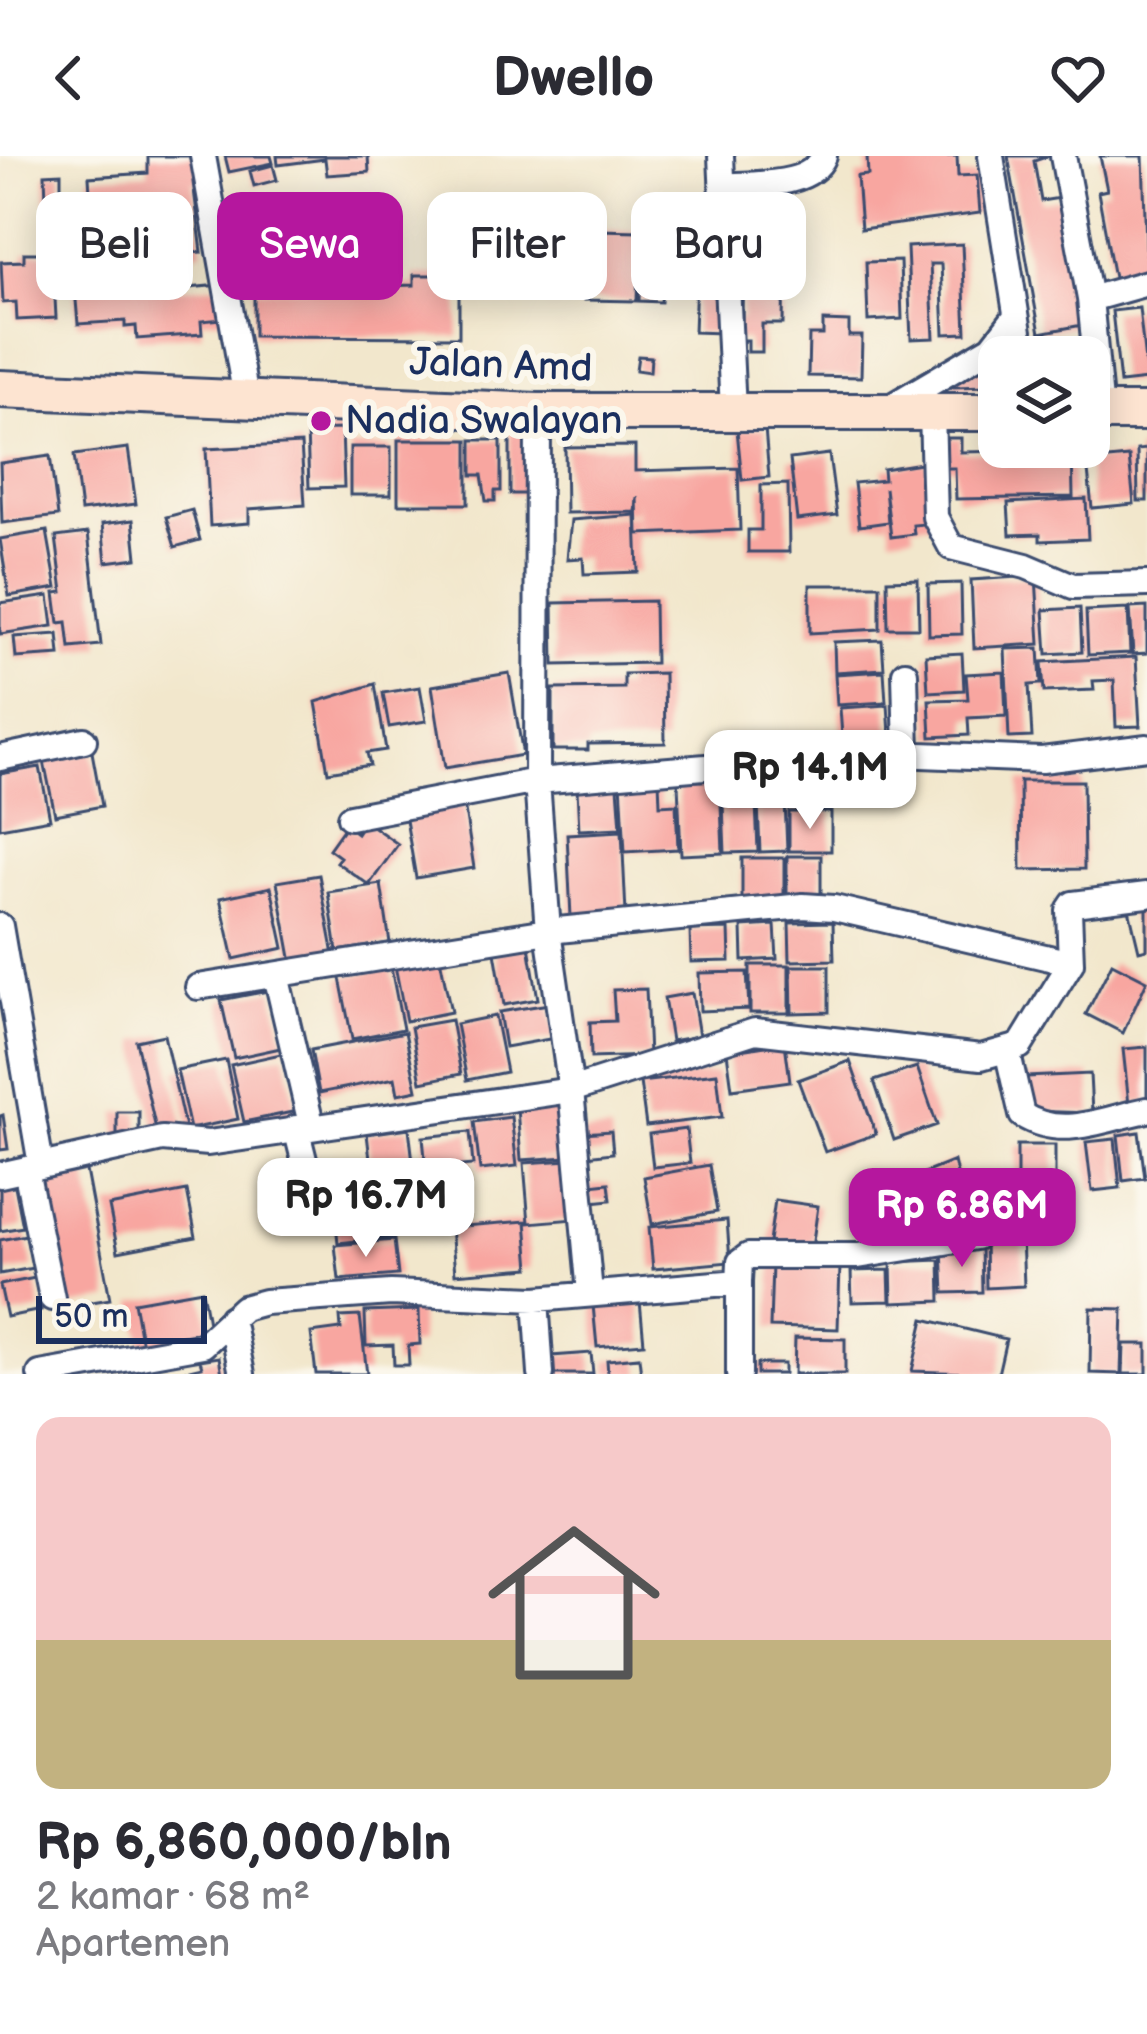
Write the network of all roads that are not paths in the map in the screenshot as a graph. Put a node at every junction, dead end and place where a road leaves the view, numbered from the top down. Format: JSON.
{"nodes":[{"id":1,"x":203,"y":156,"type":"edge"},
{"id":2,"x":721,"y":156,"type":"edge"},
{"id":3,"x":824,"y":156,"type":"edge"},
{"id":4,"x":991,"y":156,"type":"edge"},
{"id":5,"x":1063,"y":156,"type":"edge"},
{"id":6,"x":724,"y":186,"type":"junction"},
{"id":7,"x":1147,"y":283,"type":"edge"},
{"id":8,"x":1090,"y":299,"type":"junction"},
{"id":9,"x":1016,"y":316,"type":"junction"},
{"id":10,"x":1019,"y":336,"type":"edge"},
{"id":11,"x":1092,"y":336,"type":"edge"},
{"id":12,"x":0,"y":388,"type":"edge"},
{"id":13,"x":246,"y":398,"type":"junction"},
{"id":14,"x":885,"y":410,"type":"junction"},
{"id":15,"x":733,"y":411,"type":"junction"},
{"id":16,"x":538,"y":412,"type":"junction"},
{"id":17,"x":932,"y":412,"type":"junction"},
{"id":18,"x":978,"y":412,"type":"edge"},
{"id":19,"x":1110,"y":412,"type":"edge"},
{"id":20,"x":1147,"y":412,"type":"edge"},
{"id":21,"x":1147,"y":584,"type":"edge"},
{"id":22,"x":905,"y":673,"type":"dead end"},
{"id":23,"x":84,"y":740,"type":"dead end"},
{"id":24,"x":1147,"y":747,"type":"edge"},
{"id":25,"x":907,"y":753,"type":"junction"},
{"id":26,"x":0,"y":758,"type":"edge"},
{"id":27,"x":537,"y":781,"type":"junction"},
{"id":28,"x":350,"y":817,"type":"dead end"},
{"id":29,"x":1147,"y":895,"type":"edge"},
{"id":30,"x":0,"y":926,"type":"edge"},
{"id":31,"x":548,"y":931,"type":"junction"},
{"id":32,"x":1071,"y":963,"type":"junction"},
{"id":33,"x":276,"y":975,"type":"junction"},
{"id":34,"x":198,"y":987,"type":"dead end"},
{"id":35,"x":1008,"y":1054,"type":"junction"},
{"id":36,"x":571,"y":1090,"type":"junction"},
{"id":37,"x":1147,"y":1110,"type":"edge"},
{"id":38,"x":303,"y":1126,"type":"junction"},
{"id":39,"x":33,"y":1167,"type":"junction"},
{"id":40,"x":0,"y":1175,"type":"edge"},
{"id":41,"x":316,"y":1208,"type":"dead end"},
{"id":42,"x":976,"y":1238,"type":"dead end"},
{"id":43,"x":739,"y":1282,"type":"junction"},
{"id":44,"x":590,"y":1293,"type":"junction"},
{"id":45,"x":52,"y":1298,"type":"dead end"},
{"id":46,"x":536,"y":1299,"type":"junction"},
{"id":47,"x":231,"y":1318,"type":"junction"},
{"id":48,"x":40,"y":1374,"type":"edge"},
{"id":49,"x":242,"y":1374,"type":"edge"},
{"id":50,"x":541,"y":1374,"type":"edge"},
{"id":51,"x":739,"y":1374,"type":"edge"}],
"edges":[{"from":1,"to":13,"type":"street"},
{"from":2,"to":6,"type":"street"},
{"from":3,"to":6,"type":"street"},
{"from":4,"to":9,"type":"street"},
{"from":5,"to":8,"type":"street"},
{"from":6,"to":15,"type":"street"},
{"from":7,"to":8,"type":"street"},
{"from":8,"to":11,"type":"street"},
{"from":9,"to":10,"type":"street"},
{"from":9,"to":14,"type":"street"},
{"from":12,"to":13,"type":"street","name":"Jalan Amd"},
{"from":13,"to":16,"type":"street","name":"Jalan Amd"},
{"from":14,"to":15,"type":"street","name":"Jalan Amd"},
{"from":14,"to":17,"type":"street","name":"Jalan Amd"},
{"from":15,"to":16,"type":"street","name":"Jalan Amd"},
{"from":16,"to":27,"type":"street"},
{"from":17,"to":18,"type":"street","name":"Jalan Amd"},
{"from":17,"to":21,"type":"street"},
{"from":19,"to":20,"type":"street"},
{"from":22,"to":25,"type":"street"},
{"from":23,"to":26,"type":"street"},
{"from":24,"to":25,"type":"street"},
{"from":25,"to":27,"type":"street"},
{"from":27,"to":28,"type":"street"},
{"from":27,"to":31,"type":"street"},
{"from":29,"to":32,"type":"street"},
{"from":30,"to":39,"type":"street"},
{"from":31,"to":32,"type":"street"},
{"from":31,"to":33,"type":"street"},
{"from":31,"to":36,"type":"street"},
{"from":32,"to":35,"type":"street"},
{"from":33,"to":34,"type":"street"},
{"from":33,"to":38,"type":"street"},
{"from":35,"to":36,"type":"street"},
{"from":35,"to":37,"type":"street"},
{"from":36,"to":38,"type":"street"},
{"from":36,"to":44,"type":"street"},
{"from":38,"to":39,"type":"street"},
{"from":38,"to":41,"type":"street"},
{"from":39,"to":40,"type":"street"},
{"from":39,"to":45,"type":"street"},
{"from":42,"to":43,"type":"street"},
{"from":43,"to":44,"type":"street"},
{"from":43,"to":51,"type":"street"},
{"from":44,"to":46,"type":"street"},
{"from":46,"to":47,"type":"street"},
{"from":46,"to":50,"type":"street"},
{"from":47,"to":48,"type":"street"},
{"from":47,"to":49,"type":"street"}]}
